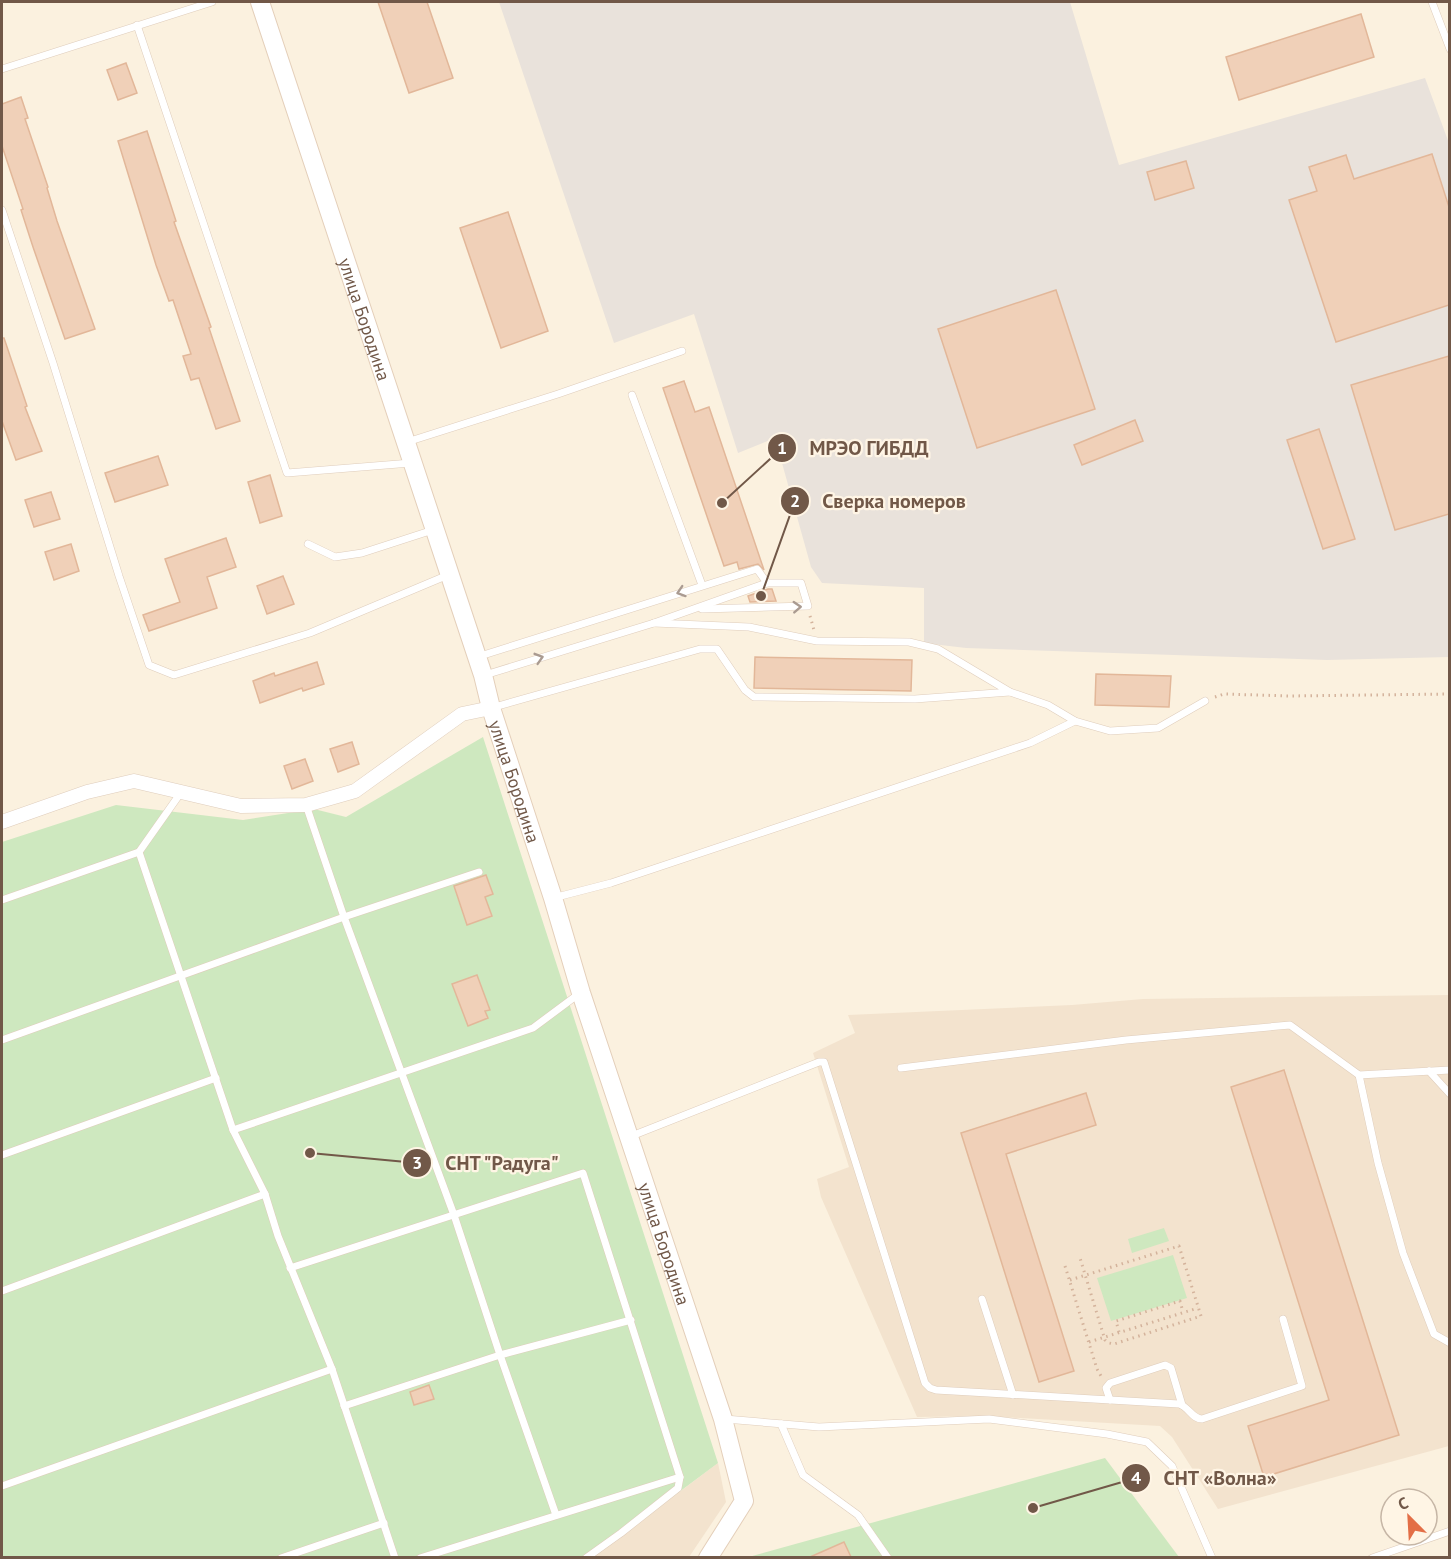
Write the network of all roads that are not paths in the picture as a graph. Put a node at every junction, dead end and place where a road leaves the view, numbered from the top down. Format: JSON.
{"nodes":[{"id":1,"x":212,"y":2,"type":"edge"},
{"id":2,"x":260,"y":2,"type":"edge"},
{"id":3,"x":1432,"y":2,"type":"edge"},
{"id":4,"x":137,"y":25,"type":"junction"},
{"id":5,"x":1449,"y":49,"type":"edge"},
{"id":6,"x":2,"y":69,"type":"edge"},
{"id":7,"x":2,"y":210,"type":"edge"},
{"id":8,"x":682,"y":351,"type":"dead end"},
{"id":9,"x":632,"y":395,"type":"dead end"},
{"id":10,"x":407,"y":442,"type":"junction"},
{"id":11,"x":414,"y":463,"type":"junction"},
{"id":12,"x":435,"y":529,"type":"junction"},
{"id":13,"x":308,"y":544,"type":"dead end"},
{"id":14,"x":450,"y":574,"type":"junction"},
{"id":15,"x":766,"y":583,"type":"junction"},
{"id":16,"x":702,"y":585,"type":"junction"},
{"id":17,"x":696,"y":609,"type":"junction"},
{"id":18,"x":654,"y":623,"type":"junction"},
{"id":19,"x":477,"y":657,"type":"junction"},
{"id":20,"x":483,"y":675,"type":"junction"},
{"id":21,"x":1010,"y":692,"type":"junction"},
{"id":22,"x":1205,"y":701,"type":"road end"},
{"id":23,"x":491,"y":708,"type":"junction"},
{"id":24,"x":1075,"y":721,"type":"junction"},
{"id":25,"x":182,"y":790,"type":"junction"},
{"id":26,"x":306,"y":805,"type":"junction"},
{"id":27,"x":2,"y":822,"type":"edge"},
{"id":28,"x":139,"y":852,"type":"junction"},
{"id":29,"x":480,"y":872,"type":"dead end"},
{"id":30,"x":553,"y":898,"type":"junction"},
{"id":31,"x":2,"y":900,"type":"edge"},
{"id":32,"x":344,"y":917,"type":"junction"},
{"id":33,"x":180,"y":975,"type":"junction"},
{"id":34,"x":581,"y":993,"type":"junction"},
{"id":35,"x":2,"y":1040,"type":"edge"},
{"id":36,"x":901,"y":1068,"type":"dead end"},
{"id":37,"x":1449,"y":1070,"type":"edge"},
{"id":38,"x":1429,"y":1071,"type":"junction"},
{"id":39,"x":402,"y":1072,"type":"junction"},
{"id":40,"x":1359,"y":1075,"type":"junction"},
{"id":41,"x":216,"y":1077,"type":"junction"},
{"id":42,"x":1449,"y":1095,"type":"edge"},
{"id":43,"x":233,"y":1130,"type":"junction"},
{"id":44,"x":629,"y":1137,"type":"junction"},
{"id":45,"x":2,"y":1155,"type":"edge"},
{"id":46,"x":265,"y":1194,"type":"junction"},
{"id":47,"x":454,"y":1215,"type":"junction"},
{"id":48,"x":290,"y":1268,"type":"junction"},
{"id":49,"x":2,"y":1291,"type":"edge"},
{"id":50,"x":982,"y":1299,"type":"dead end"},
{"id":51,"x":1283,"y":1319,"type":"dead end"},
{"id":52,"x":631,"y":1320,"type":"junction"},
{"id":53,"x":1449,"y":1343,"type":"edge"},
{"id":54,"x":500,"y":1355,"type":"junction"},
{"id":55,"x":332,"y":1369,"type":"junction"},
{"id":56,"x":1013,"y":1395,"type":"junction"},
{"id":57,"x":1110,"y":1400,"type":"junction"},
{"id":58,"x":1182,"y":1405,"type":"junction"},
{"id":59,"x":344,"y":1406,"type":"junction"},
{"id":60,"x":723,"y":1419,"type":"junction"},
{"id":61,"x":781,"y":1424,"type":"junction"},
{"id":62,"x":680,"y":1477,"type":"junction"},
{"id":63,"x":2,"y":1486,"type":"edge"},
{"id":64,"x":556,"y":1515,"type":"junction"},
{"id":65,"x":384,"y":1523,"type":"junction"},
{"id":66,"x":1449,"y":1531,"type":"edge"},
{"id":67,"x":281,"y":1557,"type":"edge"},
{"id":68,"x":395,"y":1557,"type":"edge"},
{"id":69,"x":420,"y":1557,"type":"edge"},
{"id":70,"x":586,"y":1557,"type":"edge"},
{"id":71,"x":708,"y":1557,"type":"edge"},
{"id":72,"x":888,"y":1557,"type":"edge"},
{"id":73,"x":1212,"y":1557,"type":"edge"},
{"id":74,"x":1372,"y":1557,"type":"edge"}],
"edges":[{"from":1,"to":4,"type":"lane"},
{"from":2,"to":10,"type":"main road","name":"улица Бородина"},
{"from":3,"to":5,"type":"lane"},
{"from":4,"to":6,"type":"lane"},
{"from":4,"to":11,"type":"lane"},
{"from":7,"to":14,"type":"lane"},
{"from":8,"to":10,"type":"lane"},
{"from":9,"to":16,"type":"lane"},
{"from":10,"to":11,"type":"main road","name":"улица Бородина"},
{"from":11,"to":12,"type":"main road","name":"улица Бородина"},
{"from":12,"to":13,"type":"lane"},
{"from":12,"to":14,"type":"main road","name":"улица Бородина"},
{"from":14,"to":19,"type":"main road","name":"улица Бородина"},
{"from":15,"to":16,"type":"lane"},
{"from":15,"to":17,"type":"lane"},
{"from":17,"to":15,"type":"lane","one_way":true},
{"from":16,"to":19,"type":"lane","one_way":true},
{"from":17,"to":18,"type":"lane"},
{"from":20,"to":18,"type":"lane","one_way":true},
{"from":18,"to":21,"type":"lane"},
{"from":19,"to":20,"type":"main road","name":"улица Бородина"},
{"from":20,"to":23,"type":"main road","name":"улица Бородина"},
{"from":21,"to":23,"type":"lane"},
{"from":21,"to":24,"type":"lane"},
{"from":22,"to":24,"type":"lane"},
{"from":23,"to":26,"type":"street"},
{"from":23,"to":30,"type":"main road","name":"улица Бородина"},
{"from":24,"to":30,"type":"lane"},
{"from":25,"to":26,"type":"street"},
{"from":25,"to":27,"type":"street"},
{"from":25,"to":28,"type":"lane"},
{"from":26,"to":32,"type":"lane"},
{"from":28,"to":31,"type":"lane"},
{"from":28,"to":33,"type":"lane"},
{"from":29,"to":32,"type":"lane"},
{"from":30,"to":34,"type":"main road","name":"улица Бородина"},
{"from":32,"to":33,"type":"lane"},
{"from":32,"to":39,"type":"lane"},
{"from":33,"to":35,"type":"lane"},
{"from":33,"to":41,"type":"lane"},
{"from":34,"to":39,"type":"lane"},
{"from":34,"to":44,"type":"main road","name":"улица Бородина"},
{"from":36,"to":40,"type":"lane"},
{"from":37,"to":38,"type":"lane"},
{"from":38,"to":40,"type":"lane"},
{"from":38,"to":42,"type":"lane"},
{"from":39,"to":43,"type":"lane"},
{"from":39,"to":47,"type":"lane"},
{"from":40,"to":53,"type":"lane"},
{"from":41,"to":43,"type":"lane"},
{"from":41,"to":45,"type":"lane"},
{"from":43,"to":46,"type":"lane"},
{"from":44,"to":56,"type":"lane"},
{"from":44,"to":60,"type":"main road","name":"улица Бородина"},
{"from":46,"to":48,"type":"lane"},
{"from":46,"to":49,"type":"lane"},
{"from":47,"to":48,"type":"lane"},
{"from":47,"to":52,"type":"lane"},
{"from":47,"to":54,"type":"lane"},
{"from":48,"to":55,"type":"lane"},
{"from":50,"to":56,"type":"lane"},
{"from":51,"to":58,"type":"lane"},
{"from":52,"to":54,"type":"lane"},
{"from":52,"to":62,"type":"lane"},
{"from":54,"to":59,"type":"lane"},
{"from":54,"to":64,"type":"lane"},
{"from":55,"to":59,"type":"lane"},
{"from":55,"to":63,"type":"lane"},
{"from":56,"to":57,"type":"lane"},
{"from":57,"to":58,"type":"lane"},
{"from":57,"to":58,"type":"lane"},
{"from":59,"to":65,"type":"lane"},
{"from":60,"to":61,"type":"lane"},
{"from":60,"to":71,"type":"main road","name":"улица Бородина"},
{"from":61,"to":72,"type":"lane"},
{"from":61,"to":73,"type":"lane"},
{"from":62,"to":64,"type":"lane"},
{"from":62,"to":70,"type":"lane"},
{"from":64,"to":69,"type":"lane"},
{"from":65,"to":67,"type":"lane"},
{"from":65,"to":68,"type":"lane"},
{"from":66,"to":74,"type":"lane"}]}
